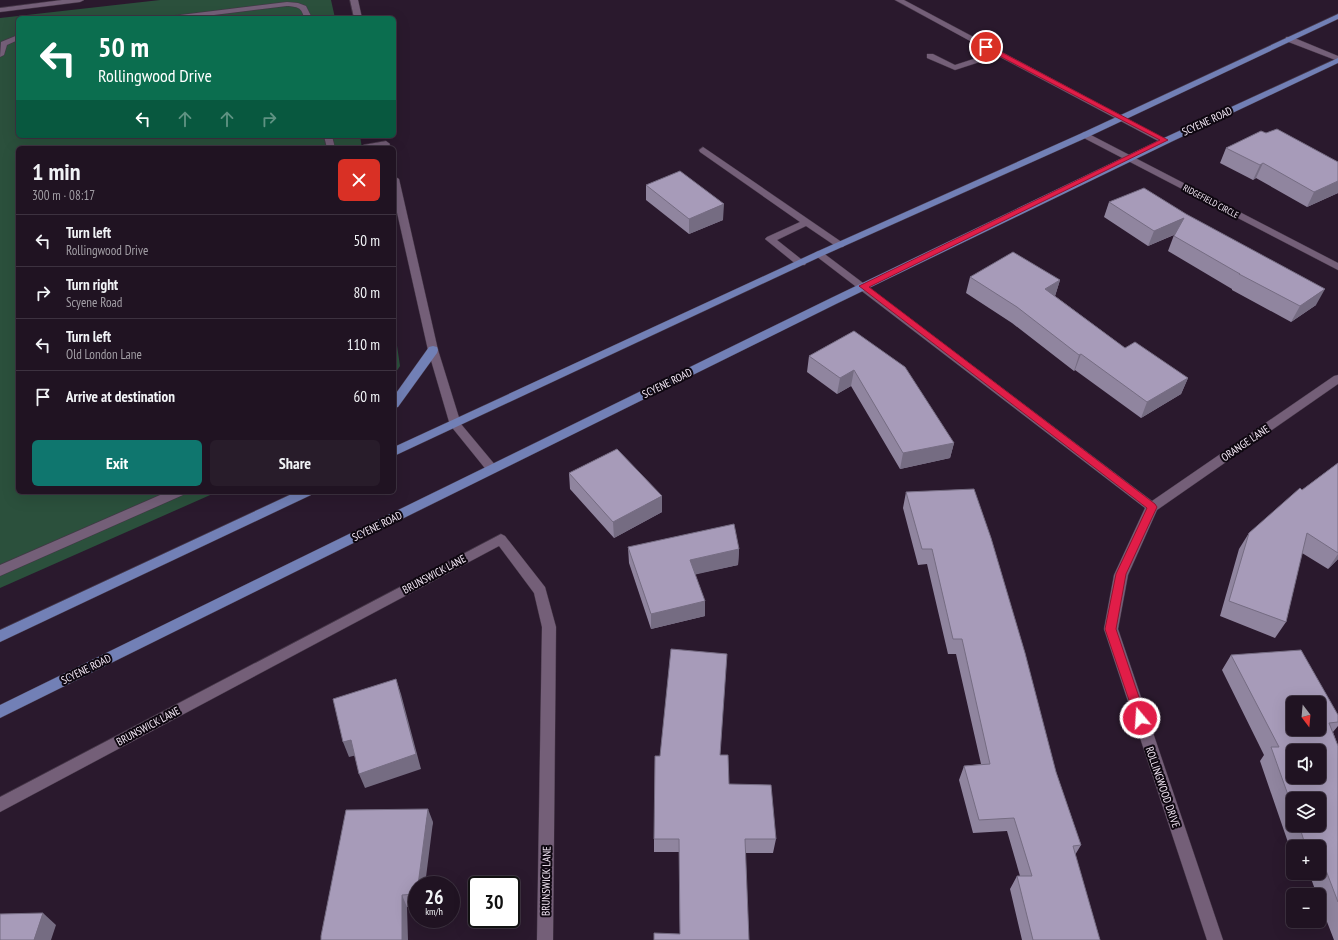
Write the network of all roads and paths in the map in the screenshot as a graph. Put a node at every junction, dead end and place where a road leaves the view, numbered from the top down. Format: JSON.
{"nodes":[{"id":1,"x":80,"y":0,"type":"edge"},
{"id":2,"x":354,"y":0,"type":"edge"},
{"id":3,"x":899,"y":0,"type":"edge"},
{"id":4,"x":0,"y":10,"type":"edge"},
{"id":5,"x":188,"y":16,"type":"edge"},
{"id":6,"x":308,"y":16,"type":"edge"},
{"id":7,"x":358,"y":16,"type":"edge"},
{"id":8,"x":1338,"y":16,"type":"edge"},
{"id":9,"x":16,"y":38,"type":"edge"},
{"id":10,"x":1289,"y":39,"type":"junction"},
{"id":11,"x":999,"y":53,"type":"junction"},
{"id":12,"x":0,"y":56,"type":"edge"},
{"id":13,"x":930,"y":56,"type":"dead end"},
{"id":14,"x":1338,"y":60,"type":"edge"},
{"id":15,"x":1120,"y":118,"type":"junction"},
{"id":16,"x":1085,"y":135,"type":"junction"},
{"id":17,"x":1165,"y":140,"type":"junction"},
{"id":18,"x":386,"y":143,"type":"edge"},
{"id":19,"x":372,"y":146,"type":"edge"},
{"id":20,"x":703,"y":150,"type":"dead end"},
{"id":21,"x":1129,"y":158,"type":"junction"},
{"id":22,"x":396,"y":188,"type":"edge"},
{"id":23,"x":807,"y":222,"type":"junction"},
{"id":24,"x":840,"y":245,"type":"junction"},
{"id":25,"x":819,"y":254,"type":"junction"},
{"id":26,"x":801,"y":263,"type":"junction"},
{"id":27,"x":1338,"y":267,"type":"edge"},
{"id":28,"x":863,"y":286,"type":"junction"},
{"id":29,"x":433,"y":350,"type":"junction"},
{"id":30,"x":1338,"y":379,"type":"edge"},
{"id":31,"x":396,"y":401,"type":"edge"},
{"id":32,"x":456,"y":425,"type":"junction"},
{"id":33,"x":396,"y":451,"type":"edge"},
{"id":34,"x":492,"y":469,"type":"junction"},
{"id":35,"x":175,"y":494,"type":"edge"},
{"id":36,"x":302,"y":494,"type":"edge"},
{"id":37,"x":1152,"y":507,"type":"junction"},
{"id":38,"x":0,"y":572,"type":"edge"},
{"id":39,"x":0,"y":636,"type":"edge"},
{"id":40,"x":0,"y":712,"type":"edge"},
{"id":41,"x":0,"y":805,"type":"edge"},
{"id":42,"x":545,"y":940,"type":"edge"},
{"id":43,"x":1215,"y":940,"type":"edge"}],
"edges":[{"from":1,"to":4,"type":"street"},
{"from":2,"to":7,"type":"street"},
{"from":3,"to":11,"type":"street"},
{"from":5,"to":6,"type":"street"},
{"from":8,"to":10,"type":"main road"},
{"from":9,"to":12,"type":"street"},
{"from":10,"to":14,"type":"street"},
{"from":10,"to":15,"type":"main road"},
{"from":11,"to":13,"type":"street"},
{"from":11,"to":15,"type":"street"},
{"from":14,"to":17,"type":"main road","name":"SCYENE ROAD"},
{"from":15,"to":16,"type":"main road"},
{"from":15,"to":17,"type":"street"},
{"from":16,"to":21,"type":"street","name":"RIDGEFIELD CIRCLE"},
{"from":16,"to":24,"type":"main road"},
{"from":17,"to":21,"type":"main road","name":"SCYENE ROAD"},
{"from":18,"to":19,"type":"street"},
{"from":20,"to":23,"type":"street"},
{"from":21,"to":27,"type":"street","name":"RIDGEFIELD CIRCLE"},
{"from":21,"to":28,"type":"main road","name":"SCYENE ROAD"},
{"from":22,"to":29,"type":"street"},
{"from":23,"to":24,"type":"street"},
{"from":23,"to":26,"type":"street"},
{"from":24,"to":25,"type":"main road"},
{"from":25,"to":26,"type":"main road"},
{"from":25,"to":28,"type":"street"},
{"from":26,"to":32,"type":"main road"},
{"from":28,"to":34,"type":"main road","name":"SCYENE ROAD"},
{"from":28,"to":37,"type":"street"},
{"from":29,"to":31,"type":"main road"},
{"from":29,"to":32,"type":"street"},
{"from":30,"to":37,"type":"street","name":"ORANGE LANE"},
{"from":32,"to":33,"type":"main road"},
{"from":32,"to":34,"type":"street"},
{"from":34,"to":40,"type":"main road","name":"SCYENE ROAD"},
{"from":35,"to":38,"type":"street"},
{"from":36,"to":39,"type":"main road"},
{"from":37,"to":43,"type":"street","name":"ROLLINGWOOD DRIVE"},
{"from":41,"to":42,"type":"street","name":"BRUNSWICK LANE"}]}
